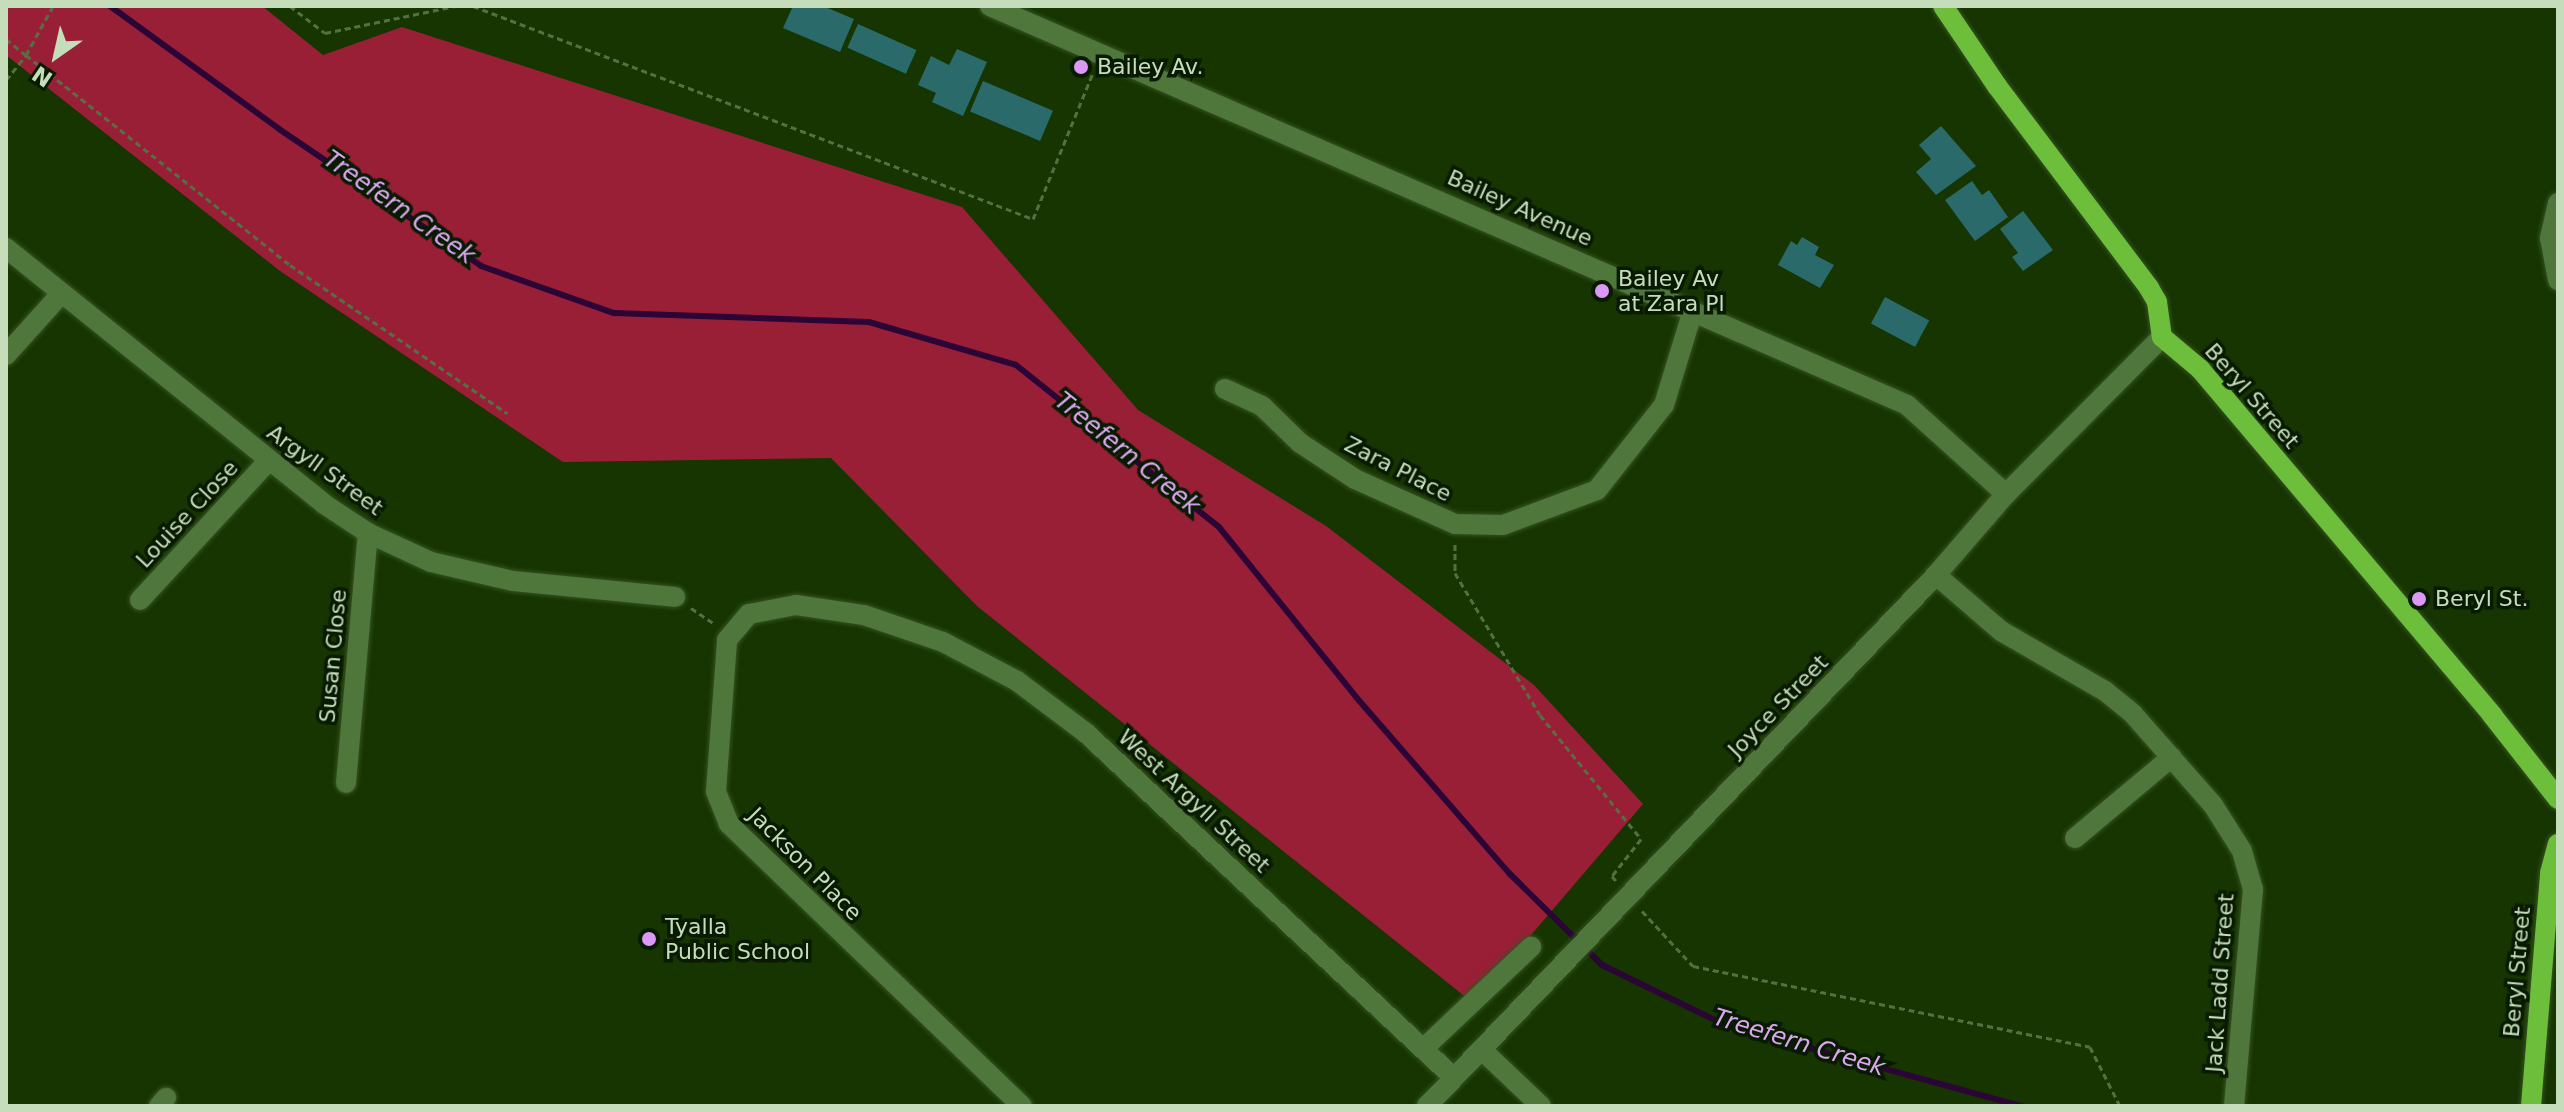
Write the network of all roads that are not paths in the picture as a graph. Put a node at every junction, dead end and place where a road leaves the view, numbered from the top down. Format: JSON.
{"nodes":[{"id":1,"x":990,"y":6,"type":"edge"},
{"id":2,"x":1943,"y":6,"type":"edge"},
{"id":3,"x":2558,"y":203,"type":"edge"},
{"id":4,"x":6,"y":248,"type":"edge"},
{"id":5,"x":2558,"y":280,"type":"edge"},
{"id":6,"x":61,"y":294,"type":"junction"},
{"id":7,"x":1693,"y":310,"type":"junction"},
{"id":8,"x":2162,"y":337,"type":"junction"},
{"id":9,"x":6,"y":355,"type":"edge"},
{"id":10,"x":1225,"y":389,"type":"dead end"},
{"id":11,"x":269,"y":460,"type":"junction"},
{"id":12,"x":2006,"y":494,"type":"junction"},
{"id":13,"x":368,"y":533,"type":"junction"},
{"id":14,"x":1936,"y":575,"type":"junction"},
{"id":15,"x":675,"y":597,"type":"road end"},
{"id":16,"x":140,"y":600,"type":"dead end"},
{"id":17,"x":864,"y":615,"type":"joint"},
{"id":18,"x":2172,"y":757,"type":"junction"},
{"id":19,"x":346,"y":783,"type":"dead end"},
{"id":20,"x":2558,"y":799,"type":"edge"},
{"id":21,"x":2075,"y":838,"type":"dead end"},
{"id":22,"x":2558,"y":844,"type":"edge"},
{"id":23,"x":1531,"y":947,"type":"dead end"},
{"id":24,"x":1423,"y":1049,"type":"junction"},
{"id":25,"x":1482,"y":1050,"type":"junction"},
{"id":26,"x":1454,"y":1078,"type":"junction"},
{"id":27,"x":1022,"y":1106,"type":"edge"},
{"id":28,"x":1427,"y":1106,"type":"edge"},
{"id":29,"x":1541,"y":1106,"type":"edge"},
{"id":30,"x":2234,"y":1106,"type":"edge"},
{"id":31,"x":2531,"y":1106,"type":"edge"}],
"edges":[{"from":1,"to":7,"type":"street","name":"Bailey Avenue"},
{"from":2,"to":8,"type":"main road"},
{"from":3,"to":5,"type":"street"},
{"from":4,"to":6,"type":"street","name":"Argyll Street"},
{"from":6,"to":9,"type":"street"},
{"from":6,"to":11,"type":"street","name":"Argyll Street"},
{"from":7,"to":10,"type":"street","name":"Zara Place"},
{"from":7,"to":12,"type":"street","name":"Bailey Avenue"},
{"from":8,"to":12,"type":"street","name":"Joyce Street"},
{"from":8,"to":20,"type":"main road","name":"Beryl Street"},
{"from":11,"to":13,"type":"street","name":"Argyll Street"},
{"from":11,"to":16,"type":"street","name":"Louise Close"},
{"from":12,"to":14,"type":"street","name":"Joyce Street"},
{"from":13,"to":15,"type":"street","name":"Argyll Street"},
{"from":13,"to":19,"type":"street","name":"Susan Close"},
{"from":14,"to":18,"type":"street","name":"Jack Ladd Street"},
{"from":14,"to":25,"type":"street","name":"Joyce Street"},
{"from":17,"to":24,"type":"street","name":"West Argyll Street"},
{"from":17,"to":27,"type":"street","name":"Jackson Place"},
{"from":18,"to":21,"type":"street"},
{"from":18,"to":30,"type":"street","name":"Jack Ladd Street"},
{"from":22,"to":31,"type":"main road","name":"Beryl Street"},
{"from":23,"to":24,"type":"street"},
{"from":24,"to":26,"type":"street","name":"West Argyll Street"},
{"from":25,"to":26,"type":"street","name":"Joyce Street"},
{"from":25,"to":29,"type":"street"},
{"from":26,"to":28,"type":"street","name":"Joyce Street"}]}
